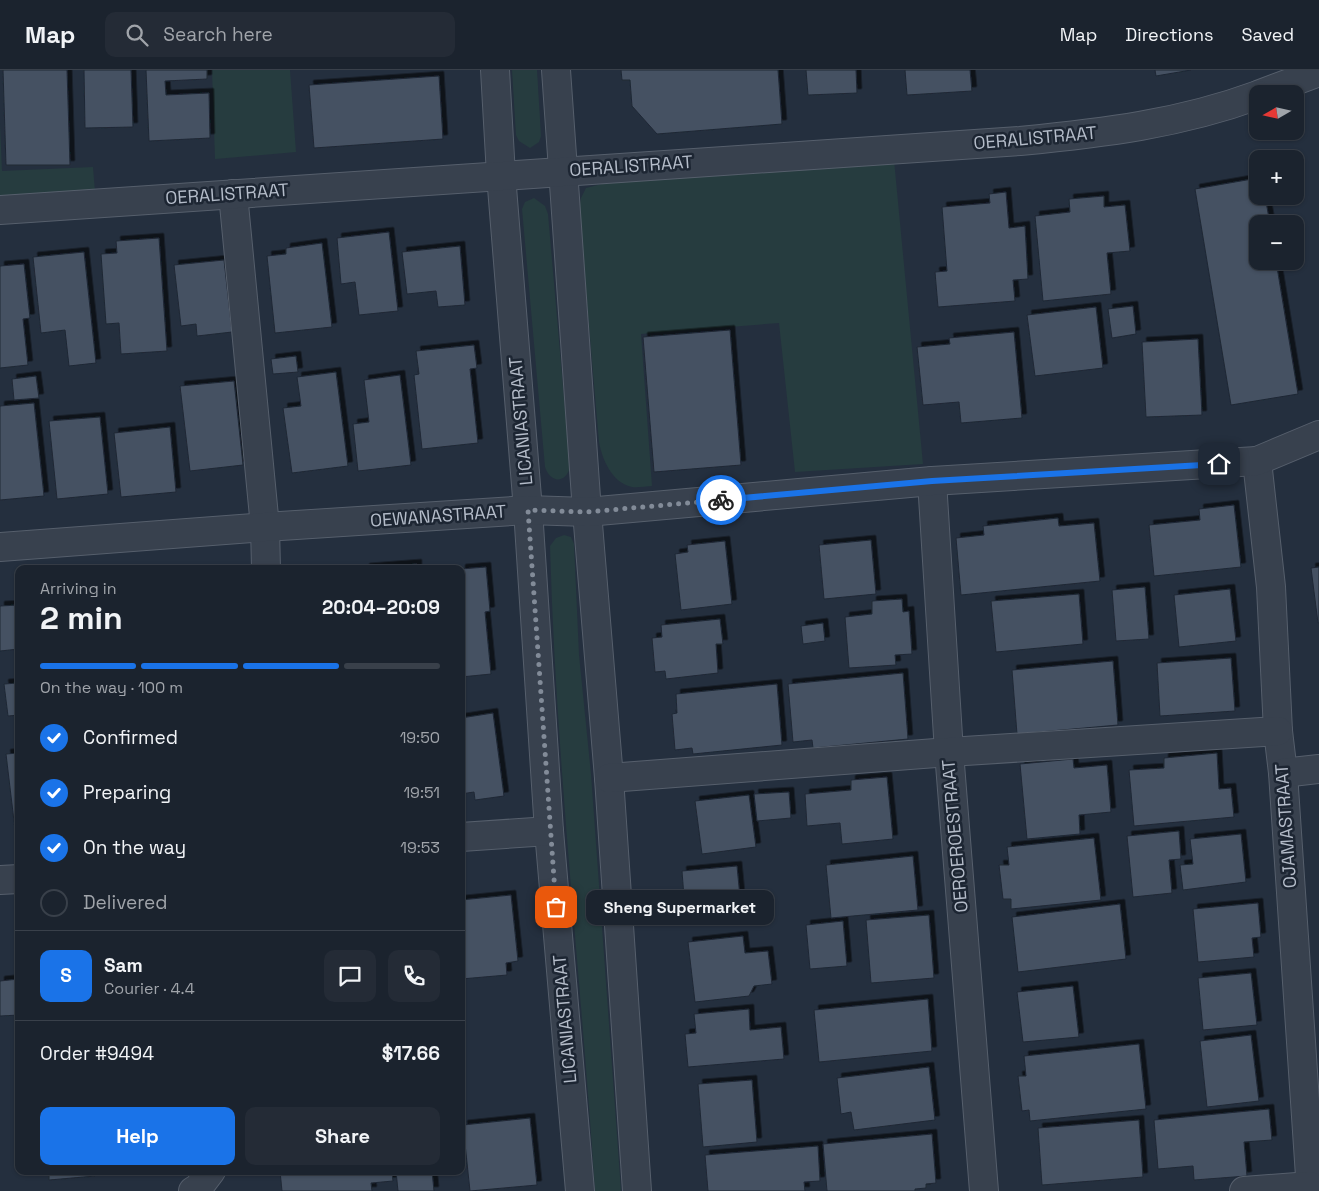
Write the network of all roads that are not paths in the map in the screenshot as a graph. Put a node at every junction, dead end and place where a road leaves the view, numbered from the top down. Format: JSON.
{"nodes":[{"id":1,"x":495,"y":70,"type":"edge"},
{"id":2,"x":556,"y":70,"type":"edge"},
{"id":3,"x":1319,"y":72,"type":"edge"},
{"id":4,"x":1284,"y":85,"type":"edge"},
{"id":5,"x":1249,"y":98,"type":"edge"},
{"id":6,"x":562,"y":171,"type":"junction"},
{"id":7,"x":501,"y":175,"type":"junction"},
{"id":8,"x":233,"y":194,"type":"junction"},
{"id":9,"x":0,"y":210,"type":"edge"},
{"id":10,"x":1319,"y":435,"type":"edge"},
{"id":11,"x":1257,"y":462,"type":"junction"},
{"id":12,"x":932,"y":481,"type":"junction"},
{"id":13,"x":528,"y":510,"type":"junction"},
{"id":14,"x":587,"y":512,"type":"junction"},
{"id":15,"x":265,"y":527,"type":"junction"},
{"id":16,"x":0,"y":547,"type":"edge"},
{"id":17,"x":266,"y":565,"type":"edge"},
{"id":18,"x":1278,"y":731,"type":"junction"},
{"id":19,"x":949,"y":752,"type":"junction"},
{"id":20,"x":1319,"y":769,"type":"edge"},
{"id":21,"x":1283,"y":773,"type":"junction"},
{"id":22,"x":609,"y":778,"type":"junction"},
{"id":23,"x":549,"y":832,"type":"junction"},
{"id":24,"x":465,"y":837,"type":"edge"},
{"id":25,"x":15,"y":879,"type":"edge"},
{"id":26,"x":0,"y":880,"type":"edge"},
{"id":27,"x":1310,"y":1188,"type":"edge"},
{"id":28,"x":580,"y":1191,"type":"edge"},
{"id":29,"x":637,"y":1191,"type":"edge"},
{"id":30,"x":984,"y":1191,"type":"edge"},
{"id":31,"x":1244,"y":1191,"type":"edge"}],
"edges":[{"from":1,"to":7,"type":"street","name":"LICANIASTRAAT"},
{"from":2,"to":6,"type":"street"},
{"from":3,"to":4,"type":"street","name":"OERALISTRAAT"},
{"from":5,"to":6,"type":"street","name":"OERALISTRAAT"},
{"from":6,"to":7,"type":"street","name":"OERALISTRAAT"},
{"from":6,"to":14,"type":"street"},
{"from":7,"to":8,"type":"street","name":"OERALISTRAAT"},
{"from":7,"to":13,"type":"street","name":"LICANIASTRAAT"},
{"from":8,"to":9,"type":"street","name":"OERALISTRAAT"},
{"from":8,"to":15,"type":"street"},
{"from":10,"to":11,"type":"street","name":"OEWANASTRAAT"},
{"from":11,"to":12,"type":"street","name":"OEWANASTRAAT"},
{"from":11,"to":18,"type":"street","name":"OJAMASTRAAT"},
{"from":12,"to":14,"type":"street","name":"OEWANASTRAAT"},
{"from":12,"to":19,"type":"street","name":"OEROEROESTRAAT"},
{"from":13,"to":14,"type":"street","name":"OEWANASTRAAT"},
{"from":13,"to":15,"type":"street","name":"OEWANASTRAAT"},
{"from":13,"to":23,"type":"street","name":"LICANIASTRAAT"},
{"from":14,"to":22,"type":"street"},
{"from":15,"to":16,"type":"street","name":"OEWANASTRAAT"},
{"from":15,"to":17,"type":"street"},
{"from":18,"to":19,"type":"street"},
{"from":18,"to":21,"type":"street","name":"OJAMASTRAAT"},
{"from":19,"to":22,"type":"street"},
{"from":19,"to":30,"type":"street","name":"OEROEROESTRAAT"},
{"from":20,"to":21,"type":"street"},
{"from":21,"to":27,"type":"street","name":"OJAMASTRAAT"},
{"from":22,"to":29,"type":"street"},
{"from":23,"to":24,"type":"street"},
{"from":23,"to":28,"type":"street","name":"LICANIASTRAAT"},
{"from":25,"to":26,"type":"street"},
{"from":27,"to":31,"type":"street"}]}
